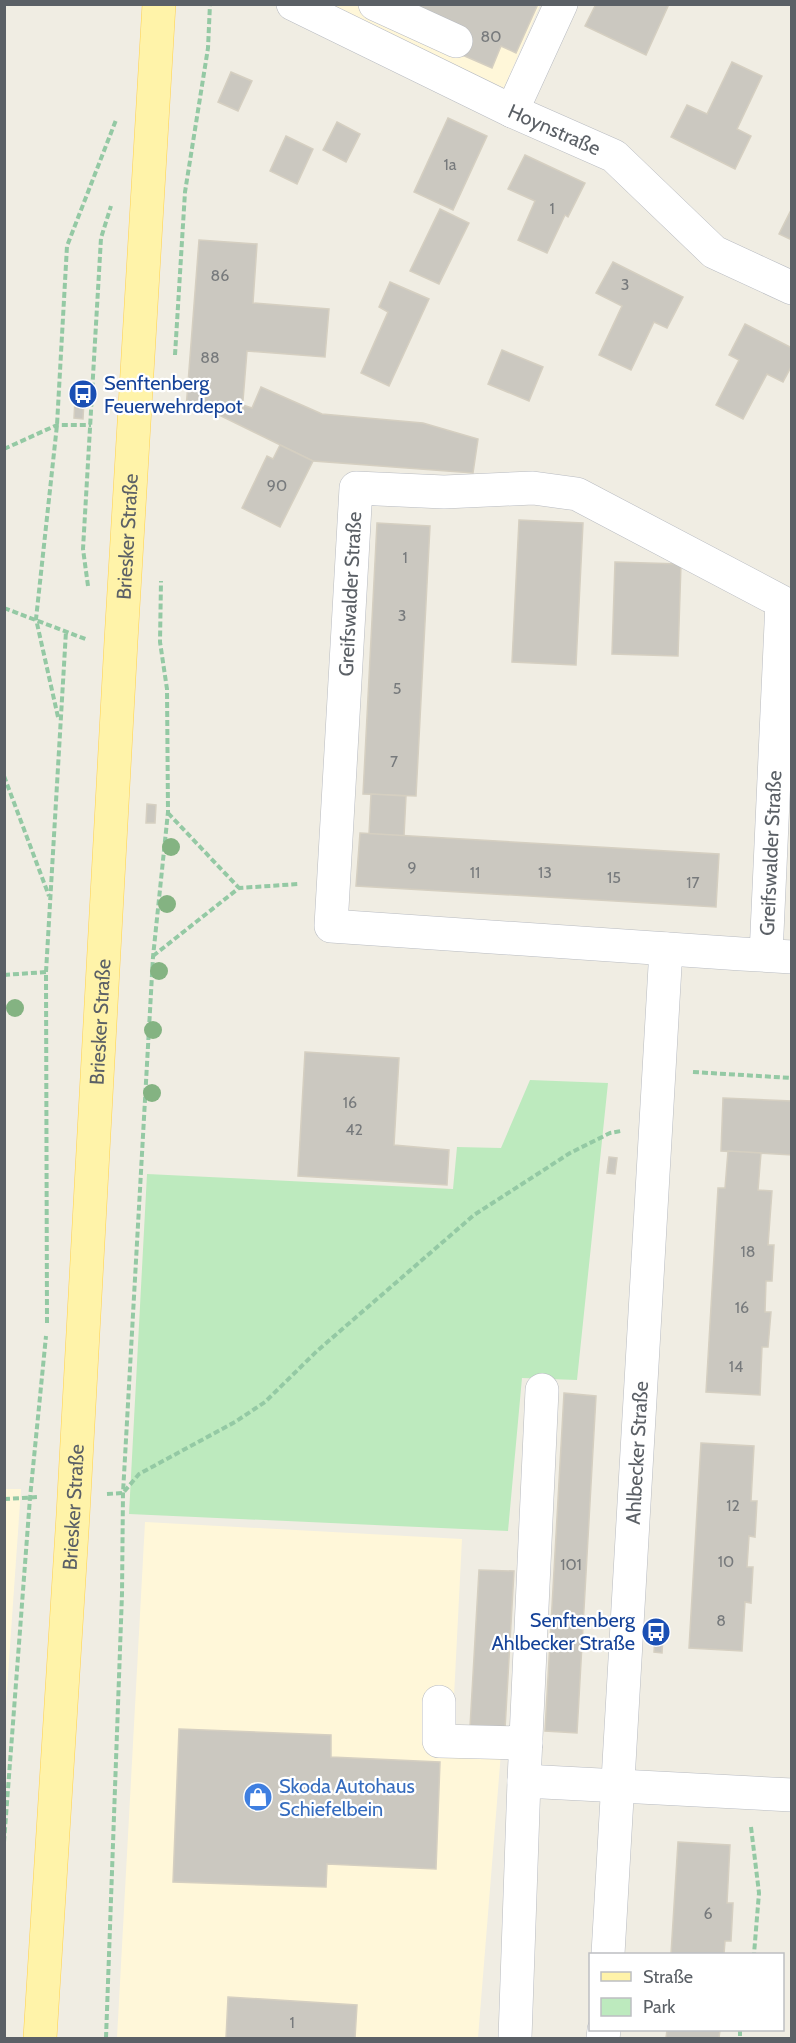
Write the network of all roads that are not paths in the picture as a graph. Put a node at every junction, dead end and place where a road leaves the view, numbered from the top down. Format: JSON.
{"nodes":[{"id":1,"x":159,"y":4,"type":"edge"},
{"id":2,"x":293,"y":4,"type":"edge"},
{"id":3,"x":375,"y":4,"type":"edge"},
{"id":4,"x":561,"y":4,"type":"edge"},
{"id":5,"x":456,"y":41,"type":"dead end"},
{"id":6,"x":512,"y":111,"type":"junction"},
{"id":7,"x":792,"y":288,"type":"edge"},
{"id":8,"x":666,"y":949,"type":"junction"},
{"id":9,"x":779,"y":956,"type":"edge"},
{"id":10,"x":542,"y":1390,"type":"dead end"},
{"id":11,"x":439,"y":1702,"type":"dead end"},
{"id":12,"x":526,"y":1743,"type":"junction"},
{"id":13,"x":524,"y":1781,"type":"junction"},
{"id":14,"x":619,"y":1785,"type":"junction"},
{"id":15,"x":792,"y":1795,"type":"edge"},
{"id":16,"x":608,"y":1953,"type":"edge"},
{"id":17,"x":40,"y":2038,"type":"edge"},
{"id":18,"x":514,"y":2038,"type":"edge"}],
"edges":[{"from":1,"to":17,"type":"main road","name":"Briesker Straße"},
{"from":2,"to":6,"type":"street","name":"Hoynstraße"},
{"from":3,"to":5,"type":"street"},
{"from":4,"to":6,"type":"street"},
{"from":6,"to":7,"type":"street","name":"Hoynstraße"},
{"from":8,"to":9,"type":"street","name":"Greifswalder Straße"},
{"from":8,"to":9,"type":"street","name":"Greifswalder Straße"},
{"from":8,"to":14,"type":"street","name":"Ahlbecker Straße"},
{"from":10,"to":12,"type":"street"},
{"from":11,"to":12,"type":"street"},
{"from":12,"to":13,"type":"street"},
{"from":13,"to":14,"type":"street"},
{"from":13,"to":18,"type":"street"},
{"from":14,"to":15,"type":"street"},
{"from":14,"to":16,"type":"street","name":"Ahlbecker Straße"}]}
